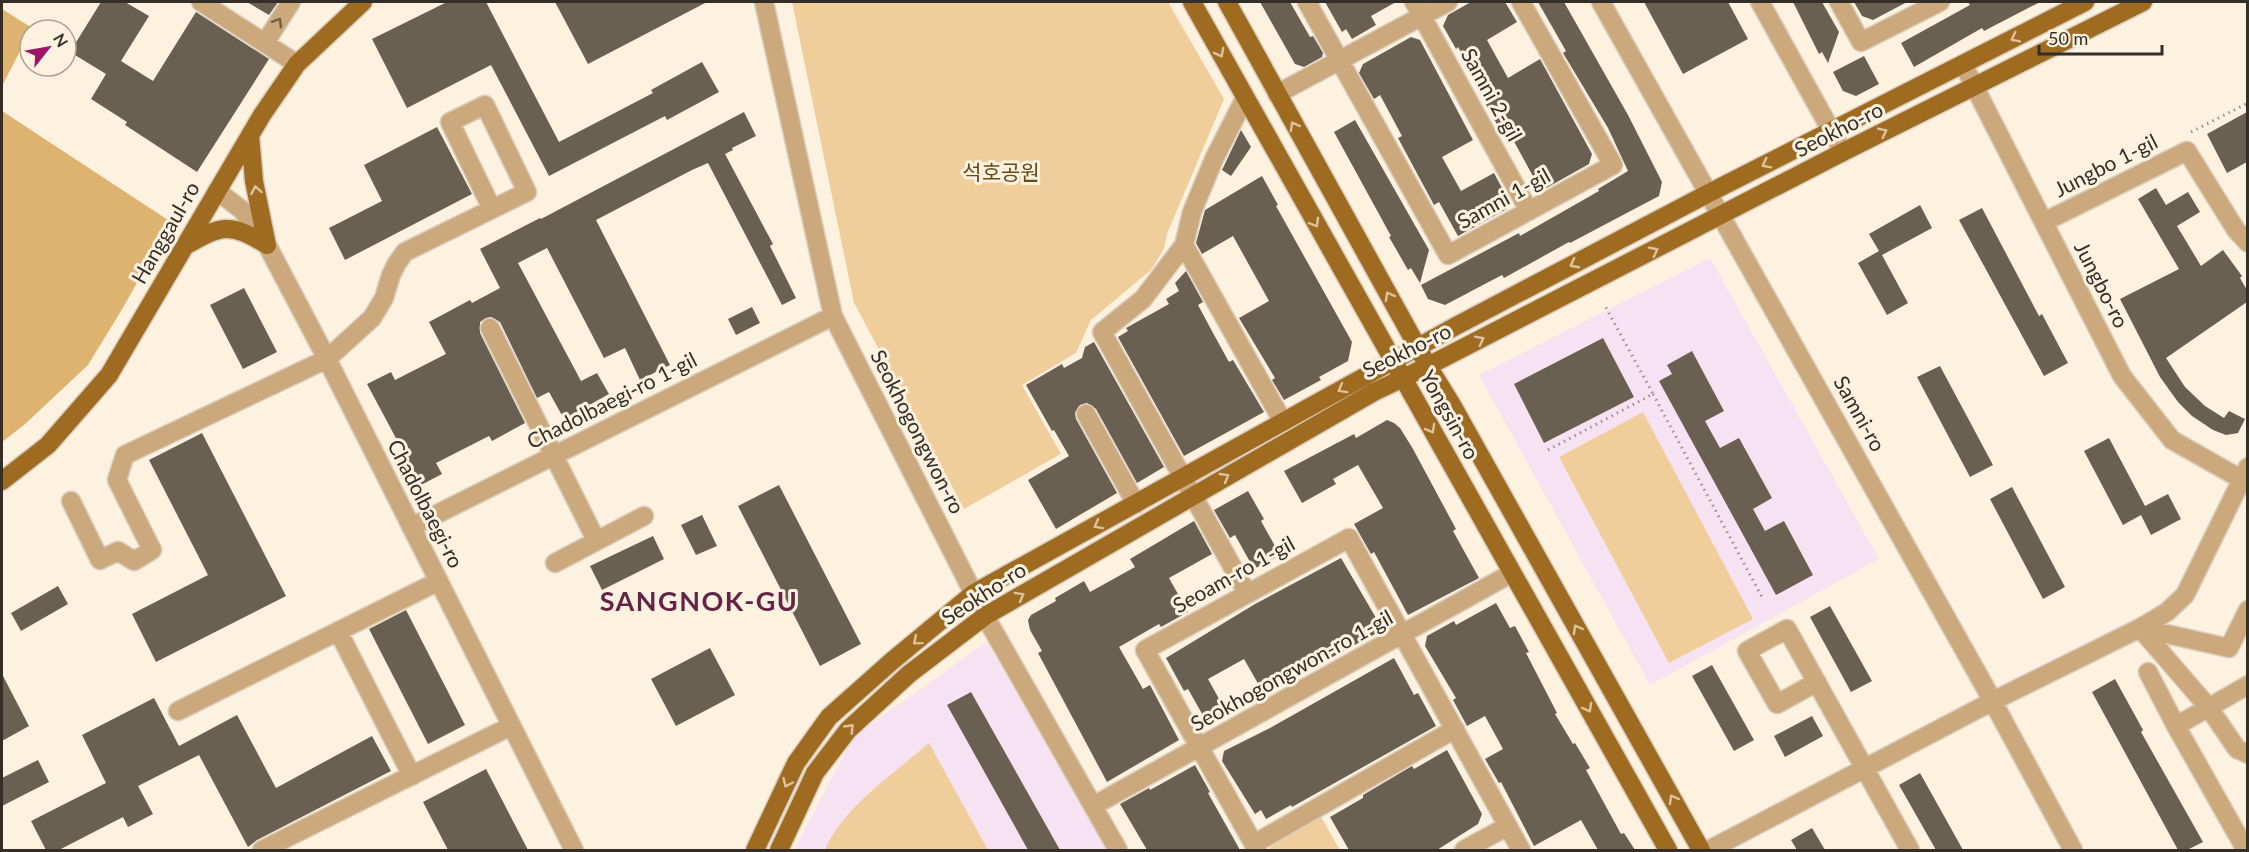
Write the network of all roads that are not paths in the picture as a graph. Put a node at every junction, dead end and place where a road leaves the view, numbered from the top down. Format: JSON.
{"nodes":[{"id":1,"x":202,"y":2,"type":"edge"},
{"id":2,"x":291,"y":2,"type":"edge"},
{"id":3,"x":363,"y":2,"type":"edge"},
{"id":4,"x":764,"y":2,"type":"edge"},
{"id":5,"x":1192,"y":2,"type":"edge"},
{"id":6,"x":1227,"y":2,"type":"edge"},
{"id":7,"x":1307,"y":2,"type":"edge"},
{"id":8,"x":1448,"y":2,"type":"edge"},
{"id":9,"x":1521,"y":2,"type":"edge"},
{"id":10,"x":1600,"y":2,"type":"edge"},
{"id":11,"x":1760,"y":2,"type":"edge"},
{"id":12,"x":1839,"y":2,"type":"edge"},
{"id":13,"x":1940,"y":2,"type":"edge"},
{"id":14,"x":2085,"y":2,"type":"edge"},
{"id":15,"x":2144,"y":2,"type":"edge"},
{"id":16,"x":1418,"y":9,"type":"edge"},
{"id":17,"x":265,"y":43,"type":"junction"},
{"id":18,"x":1339,"y":61,"type":"junction"},
{"id":19,"x":297,"y":64,"type":"junction"},
{"id":20,"x":1963,"y":64,"type":"junction"},
{"id":21,"x":1973,"y":87,"type":"junction"},
{"id":22,"x":1277,"y":94,"type":"junction"},
{"id":23,"x":1245,"y":98,"type":"junction"},
{"id":24,"x":1832,"y":130,"type":"junction"},
{"id":25,"x":250,"y":135,"type":"junction"},
{"id":26,"x":1843,"y":152,"type":"junction"},
{"id":27,"x":217,"y":191,"type":"junction"},
{"id":28,"x":1709,"y":193,"type":"junction"},
{"id":29,"x":492,"y":209,"type":"junction"},
{"id":30,"x":1529,"y":211,"type":"junction"},
{"id":31,"x":1722,"y":216,"type":"junction"},
{"id":32,"x":2044,"y":222,"type":"junction"},
{"id":33,"x":2247,"y":243,"type":"edge"},
{"id":34,"x":267,"y":244,"type":"junction"},
{"id":35,"x":1184,"y":245,"type":"junction"},
{"id":36,"x":185,"y":246,"type":"junction"},
{"id":37,"x":833,"y":316,"type":"junction"},
{"id":38,"x":490,"y":328,"type":"dead end"},
{"id":39,"x":1418,"y":347,"type":"junction"},
{"id":40,"x":327,"y":359,"type":"junction"},
{"id":41,"x":1393,"y":361,"type":"junction"},
{"id":42,"x":1428,"y":366,"type":"junction"},
{"id":43,"x":1402,"y":378,"type":"junction"},
{"id":44,"x":1086,"y":414,"type":"dead end"},
{"id":45,"x":1282,"y":422,"type":"junction"},
{"id":46,"x":554,"y":456,"type":"junction"},
{"id":47,"x":1183,"y":477,"type":"junction"},
{"id":48,"x":2245,"y":477,"type":"edge"},
{"id":49,"x":2,"y":481,"type":"edge"},
{"id":50,"x":1193,"y":496,"type":"junction"},
{"id":51,"x":71,"y":501,"type":"dead end"},
{"id":52,"x":1136,"y":504,"type":"junction"},
{"id":53,"x":644,"y":516,"type":"dead end"},
{"id":54,"x":411,"y":527,"type":"junction"},
{"id":55,"x":596,"y":540,"type":"junction"},
{"id":56,"x":555,"y":562,"type":"dead end"},
{"id":57,"x":1512,"y":573,"type":"junction"},
{"id":58,"x":439,"y":581,"type":"junction"},
{"id":59,"x":974,"y":593,"type":"junction"},
{"id":60,"x":1247,"y":593,"type":"junction"},
{"id":61,"x":2247,"y":610,"type":"edge"},
{"id":62,"x":985,"y":615,"type":"junction"},
{"id":63,"x":2140,"y":628,"type":"junction"},
{"id":64,"x":338,"y":631,"type":"junction"},
{"id":65,"x":1403,"y":635,"type":"junction"},
{"id":66,"x":2148,"y":672,"type":"dead end"},
{"id":67,"x":1817,"y":682,"type":"dead end"},
{"id":68,"x":2247,"y":685,"type":"edge"},
{"id":69,"x":1993,"y":701,"type":"junction"},
{"id":70,"x":2209,"y":708,"type":"junction"},
{"id":71,"x":178,"y":711,"type":"dead end"},
{"id":72,"x":511,"y":726,"type":"junction"},
{"id":73,"x":2176,"y":726,"type":"junction"},
{"id":74,"x":1455,"y":729,"type":"junction"},
{"id":75,"x":1199,"y":748,"type":"junction"},
{"id":76,"x":2247,"y":754,"type":"edge"},
{"id":77,"x":1864,"y":769,"type":"junction"},
{"id":78,"x":412,"y":776,"type":"junction"},
{"id":79,"x":1093,"y":806,"type":"junction"},
{"id":80,"x":1508,"y":826,"type":"junction"},
{"id":81,"x":1256,"y":847,"type":"edge"},
{"id":82,"x":262,"y":850,"type":"edge"},
{"id":83,"x":574,"y":850,"type":"edge"},
{"id":84,"x":755,"y":850,"type":"edge"},
{"id":85,"x":779,"y":850,"type":"edge"},
{"id":86,"x":1118,"y":850,"type":"edge"},
{"id":87,"x":1464,"y":850,"type":"edge"},
{"id":88,"x":1521,"y":850,"type":"edge"},
{"id":89,"x":1668,"y":850,"type":"edge"},
{"id":90,"x":1701,"y":850,"type":"edge"},
{"id":91,"x":1709,"y":850,"type":"edge"},
{"id":92,"x":1910,"y":850,"type":"edge"},
{"id":93,"x":2073,"y":850,"type":"edge"},
{"id":94,"x":2246,"y":850,"type":"edge"}],
"edges":[{"from":1,"to":17,"type":"street"},
{"from":17,"to":2,"type":"street","one_way":true},
{"from":3,"to":19,"type":"main road","name":"Hanggaul-ro"},
{"from":4,"to":37,"type":"street","name":"Seokhogongwon-ro"},
{"from":5,"to":23,"type":"main road","name":"Yongsin-ro","one_way":true},
{"from":6,"to":22,"type":"main road","name":"Yongsin-ro"},
{"from":7,"to":18,"type":"street","name":"Samni 1-gil"},
{"from":8,"to":16,"type":"street"},
{"from":9,"to":30,"type":"street","name":"Samni 1-gil"},
{"from":10,"to":28,"type":"street","name":"Samni-ro"},
{"from":11,"to":24,"type":"street"},
{"from":12,"to":13,"type":"street"},
{"from":14,"to":20,"type":"main road","name":"Seokho-ro","one_way":true},
{"from":15,"to":21,"type":"main road","name":"Seokho-ro"},
{"from":16,"to":18,"type":"street"},
{"from":16,"to":30,"type":"street","name":"Samni 2-gil"},
{"from":17,"to":19,"type":"street"},
{"from":18,"to":22,"type":"street"},
{"from":18,"to":30,"type":"street","name":"Samni 1-gil"},
{"from":19,"to":25,"type":"main road","name":"Hanggaul-ro"},
{"from":20,"to":21,"type":"street","name":"Jungbo-ro"},
{"from":20,"to":24,"type":"main road","name":"Seokho-ro"},
{"from":26,"to":21,"type":"main road","name":"Seokho-ro","one_way":true},
{"from":21,"to":32,"type":"street","name":"Jungbo-ro"},
{"from":39,"to":22,"type":"main road","name":"Yongsin-ro","one_way":true},
{"from":23,"to":35,"type":"street"},
{"from":23,"to":41,"type":"main road","name":"Yongsin-ro","one_way":true},
{"from":24,"to":26,"type":"street"},
{"from":24,"to":28,"type":"main road","name":"Seokho-ro","one_way":true},
{"from":25,"to":27,"type":"main road","name":"Hanggaul-ro"},
{"from":34,"to":25,"type":"main road","one_way":true},
{"from":26,"to":31,"type":"main road","name":"Seokho-ro"},
{"from":27,"to":34,"type":"street","name":"Chadolbaegi-ro"},
{"from":27,"to":36,"type":"main road","name":"Hanggaul-ro"},
{"from":28,"to":31,"type":"street","name":"Samni-ro"},
{"from":28,"to":39,"type":"main road","name":"Seokho-ro","one_way":true},
{"from":29,"to":29,"type":"street"},
{"from":29,"to":40,"type":"street"},
{"from":42,"to":31,"type":"main road","name":"Seokho-ro","one_way":true},
{"from":31,"to":69,"type":"street","name":"Samni-ro"},
{"from":32,"to":33,"type":"street","name":"Jungbo 1-gil"},
{"from":32,"to":48,"type":"street","name":"Jungbo-ro"},
{"from":34,"to":36,"type":"main road"},
{"from":34,"to":40,"type":"street","name":"Chadolbaegi-ro"},
{"from":35,"to":45,"type":"street"},
{"from":35,"to":47,"type":"street"},
{"from":36,"to":49,"type":"main road","name":"Hanggaul-ro"},
{"from":37,"to":46,"type":"street","name":"Chadolbaegi-ro 1-gil"},
{"from":37,"to":59,"type":"street","name":"Seokhogongwon-ro"},
{"from":38,"to":46,"type":"street"},
{"from":39,"to":41,"type":"main road","name":"Seokho-ro"},
{"from":39,"to":42,"type":"main road","name":"Yongsin-ro"},
{"from":40,"to":51,"type":"street"},
{"from":40,"to":54,"type":"street","name":"Chadolbaegi-ro"},
{"from":41,"to":43,"type":"main road","name":"Yongsin-ro"},
{"from":41,"to":45,"type":"main road","name":"Seokho-ro","one_way":true},
{"from":42,"to":43,"type":"main road","name":"Seokho-ro"},
{"from":90,"to":42,"type":"main road","name":"Yongsin-ro","one_way":true},
{"from":50,"to":43,"type":"main road","name":"Seokho-ro","one_way":true},
{"from":43,"to":57,"type":"main road","name":"Yongsin-ro","one_way":true},
{"from":44,"to":52,"type":"street"},
{"from":45,"to":47,"type":"main road","name":"Seokho-ro"},
{"from":46,"to":54,"type":"street","name":"Chadolbaegi-ro 1-gil"},
{"from":46,"to":55,"type":"street"},
{"from":47,"to":50,"type":"street"},
{"from":47,"to":52,"type":"main road","name":"Seokho-ro"},
{"from":48,"to":63,"type":"street"},
{"from":50,"to":60,"type":"street"},
{"from":62,"to":50,"type":"main road","name":"Seokho-ro","one_way":true},
{"from":52,"to":59,"type":"main road","name":"Seokho-ro","one_way":true},
{"from":53,"to":55,"type":"street"},
{"from":54,"to":58,"type":"street","name":"Chadolbaegi-ro"},
{"from":55,"to":56,"type":"street"},
{"from":57,"to":65,"type":"street","name":"Seokhogongwon-ro 1-gil"},
{"from":57,"to":89,"type":"main road","name":"Yongsin-ro","one_way":true},
{"from":58,"to":64,"type":"street"},
{"from":58,"to":72,"type":"street","name":"Chadolbaegi-ro"},
{"from":59,"to":62,"type":"street","name":"Seokhogongwon-ro"},
{"from":59,"to":84,"type":"main road","name":"Seokho-ro","one_way":true},
{"from":60,"to":65,"type":"street","name":"Seoam-ro 1-gil"},
{"from":60,"to":75,"type":"street","name":"Seoam-ro 1-gil"},
{"from":61,"to":63,"type":"street"},
{"from":62,"to":79,"type":"street","name":"Seokhogongwon-ro"},
{"from":85,"to":62,"type":"main road","name":"Seokho-ro","one_way":true},
{"from":63,"to":69,"type":"street"},
{"from":63,"to":70,"type":"street"},
{"from":64,"to":71,"type":"street"},
{"from":64,"to":78,"type":"street"},
{"from":65,"to":74,"type":"street","name":"Seoam-ro 1-gil"},
{"from":65,"to":75,"type":"street","name":"Seokhogongwon-ro 1-gil"},
{"from":66,"to":73,"type":"street"},
{"from":67,"to":77,"type":"street"},
{"from":68,"to":70,"type":"street"},
{"from":69,"to":77,"type":"street"},
{"from":69,"to":93,"type":"street","name":"Samni-ro"},
{"from":70,"to":73,"type":"street"},
{"from":70,"to":76,"type":"street"},
{"from":72,"to":78,"type":"street"},
{"from":72,"to":83,"type":"street","name":"Chadolbaegi-ro"},
{"from":73,"to":94,"type":"street"},
{"from":74,"to":80,"type":"street","name":"Seoam-ro 1-gil"},
{"from":74,"to":81,"type":"street","name":"Seoam-ro 1-gil"},
{"from":75,"to":79,"type":"street","name":"Seokhogongwon-ro 1-gil"},
{"from":75,"to":81,"type":"street","name":"Seoam-ro 1-gil"},
{"from":77,"to":91,"type":"street"},
{"from":77,"to":92,"type":"street"},
{"from":78,"to":82,"type":"street"},
{"from":79,"to":86,"type":"street","name":"Seokhogongwon-ro"},
{"from":80,"to":87,"type":"street"},
{"from":80,"to":88,"type":"street","name":"Seoam-ro 1-gil"}]}
